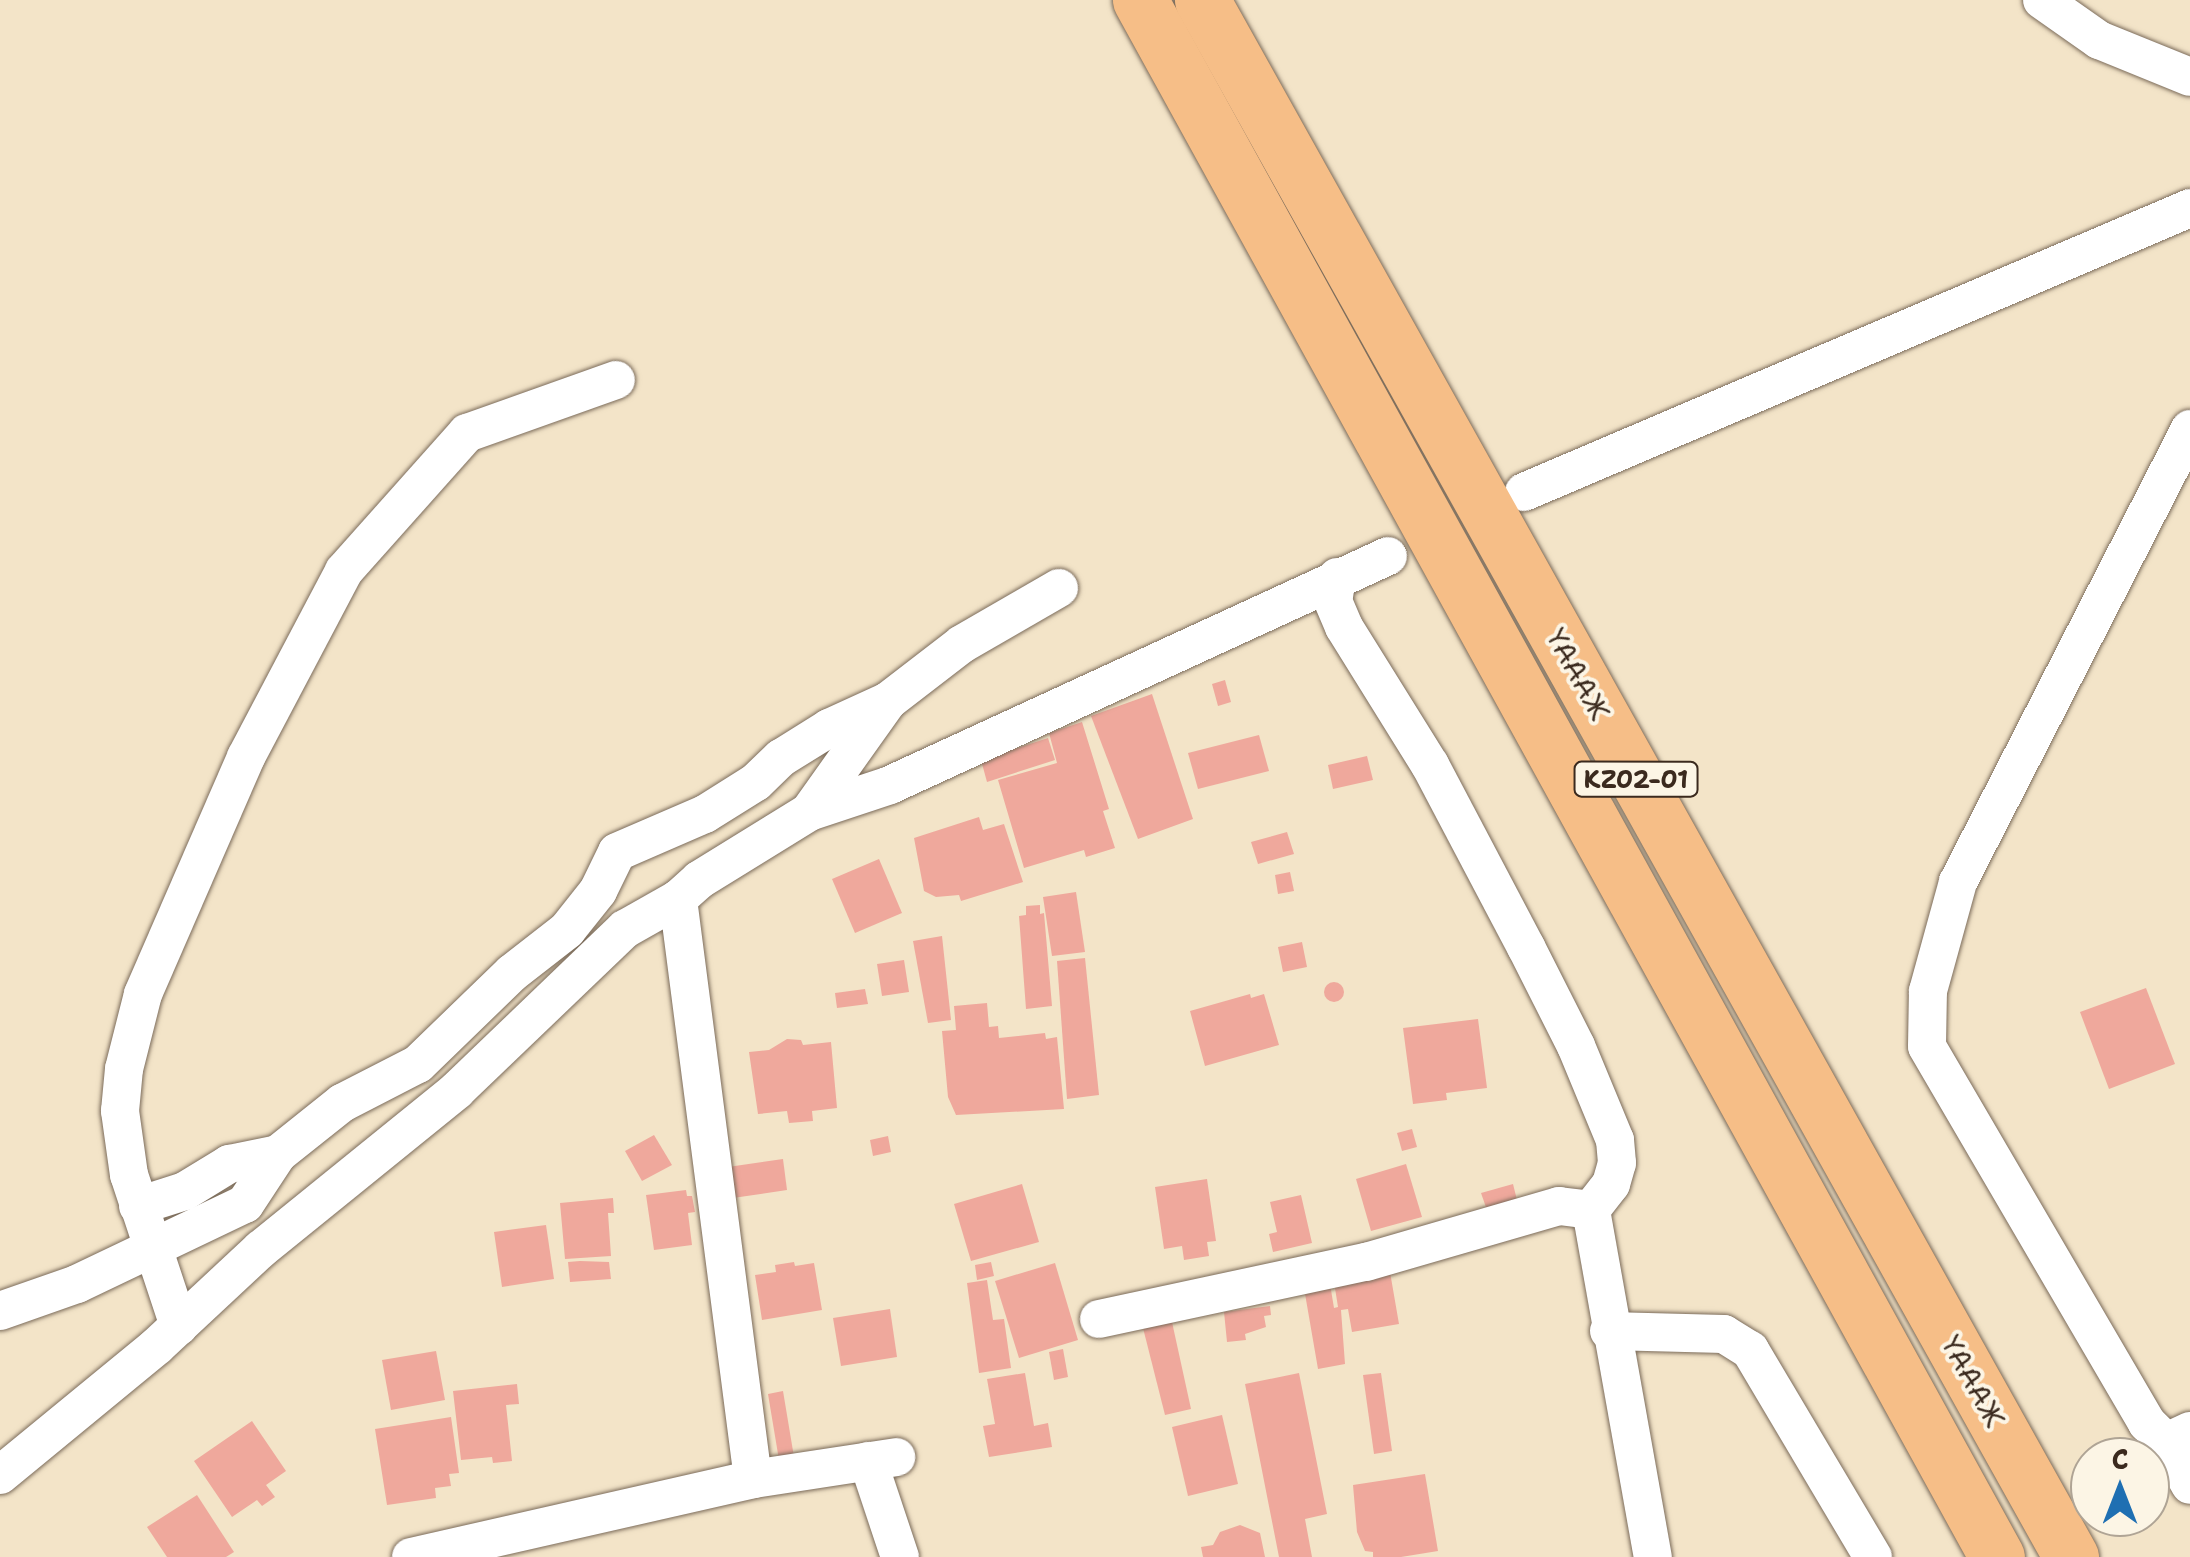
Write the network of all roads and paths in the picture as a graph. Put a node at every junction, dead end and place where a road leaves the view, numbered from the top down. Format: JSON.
{"nodes":[{"id":1,"x":1140,"y":0,"type":"edge"},
{"id":2,"x":1202,"y":0,"type":"edge"},
{"id":3,"x":2042,"y":0,"type":"edge"},
{"id":4,"x":2190,"y":77,"type":"edge"},
{"id":5,"x":2190,"y":208,"type":"edge"},
{"id":6,"x":616,"y":380,"type":"dead end"},
{"id":7,"x":2190,"y":428,"type":"edge"},
{"id":8,"x":1524,"y":492,"type":"dead end"},
{"id":9,"x":1388,"y":556,"type":"dead end"},
{"id":10,"x":1337,"y":577,"type":"junction"},
{"id":11,"x":1059,"y":588,"type":"dead end"},
{"id":12,"x":888,"y":700,"type":"junction"},
{"id":13,"x":809,"y":812,"type":"junction"},
{"id":14,"x":678,"y":898,"type":"junction"},
{"id":15,"x":462,"y":1024,"type":"junction"},
{"id":16,"x":509,"y":1042,"type":"junction"},
{"id":17,"x":432,"y":1050,"type":"junction"},
{"id":18,"x":458,"y":1090,"type":"junction"},
{"id":19,"x":278,"y":1154,"type":"junction"},
{"id":20,"x":245,"y":1204,"type":"junction"},
{"id":21,"x":138,"y":1206,"type":"junction"},
{"id":22,"x":1590,"y":1210,"type":"junction"},
{"id":23,"x":166,"y":1243,"type":"junction"},
{"id":24,"x":228,"y":1263,"type":"junction"},
{"id":25,"x":0,"y":1311,"type":"edge"},
{"id":26,"x":1099,"y":1319,"type":"dead end"},
{"id":27,"x":179,"y":1326,"type":"junction"},
{"id":28,"x":1609,"y":1331,"type":"junction"},
{"id":29,"x":2178,"y":1436,"type":"edge"},
{"id":30,"x":0,"y":1475,"type":"edge"},
{"id":31,"x":754,"y":1479,"type":"junction"},
{"id":32,"x":2190,"y":1485,"type":"edge"},
{"id":33,"x":411,"y":1557,"type":"edge"},
{"id":34,"x":900,"y":1557,"type":"edge"},
{"id":35,"x":1653,"y":1557,"type":"edge"},
{"id":36,"x":1873,"y":1557,"type":"edge"},
{"id":37,"x":1996,"y":1557,"type":"edge"},
{"id":38,"x":2071,"y":1557,"type":"edge"}],
"edges":[{"from":1,"to":37,"type":"highway","name":"ҮАААЖ","number":"KZ02-01"},
{"from":2,"to":38,"type":"highway","name":"ҮАААЖ","number":"KZ02-01"},
{"from":3,"to":4,"type":"street"},
{"from":5,"to":8,"type":"street"},
{"from":6,"to":21,"type":"street"},
{"from":7,"to":29,"type":"street"},
{"from":9,"to":10,"type":"street"},
{"from":10,"to":13,"type":"street"},
{"from":10,"to":22,"type":"street"},
{"from":11,"to":12,"type":"street"},
{"from":12,"to":13,"type":"street"},
{"from":12,"to":15,"type":"street"},
{"from":13,"to":14,"type":"street"},
{"from":14,"to":16,"type":"street"},
{"from":14,"to":31,"type":"street"},
{"from":15,"to":16,"type":"street"},
{"from":15,"to":17,"type":"street"},
{"from":16,"to":18,"type":"street"},
{"from":17,"to":18,"type":"street"},
{"from":17,"to":19,"type":"street"},
{"from":18,"to":24,"type":"street"},
{"from":19,"to":20,"type":"street"},
{"from":19,"to":21,"type":"street"},
{"from":20,"to":23,"type":"street"},
{"from":20,"to":24,"type":"street"},
{"from":21,"to":23,"type":"street"},
{"from":22,"to":26,"type":"street"},
{"from":22,"to":28,"type":"street"},
{"from":23,"to":24,"type":"street"},
{"from":23,"to":25,"type":"street"},
{"from":23,"to":27,"type":"street"},
{"from":24,"to":27,"type":"street"},
{"from":27,"to":30,"type":"street"},
{"from":28,"to":35,"type":"street"},
{"from":28,"to":36,"type":"street"},
{"from":29,"to":32,"type":"street"},
{"from":31,"to":33,"type":"street"},
{"from":31,"to":34,"type":"street"}]}
